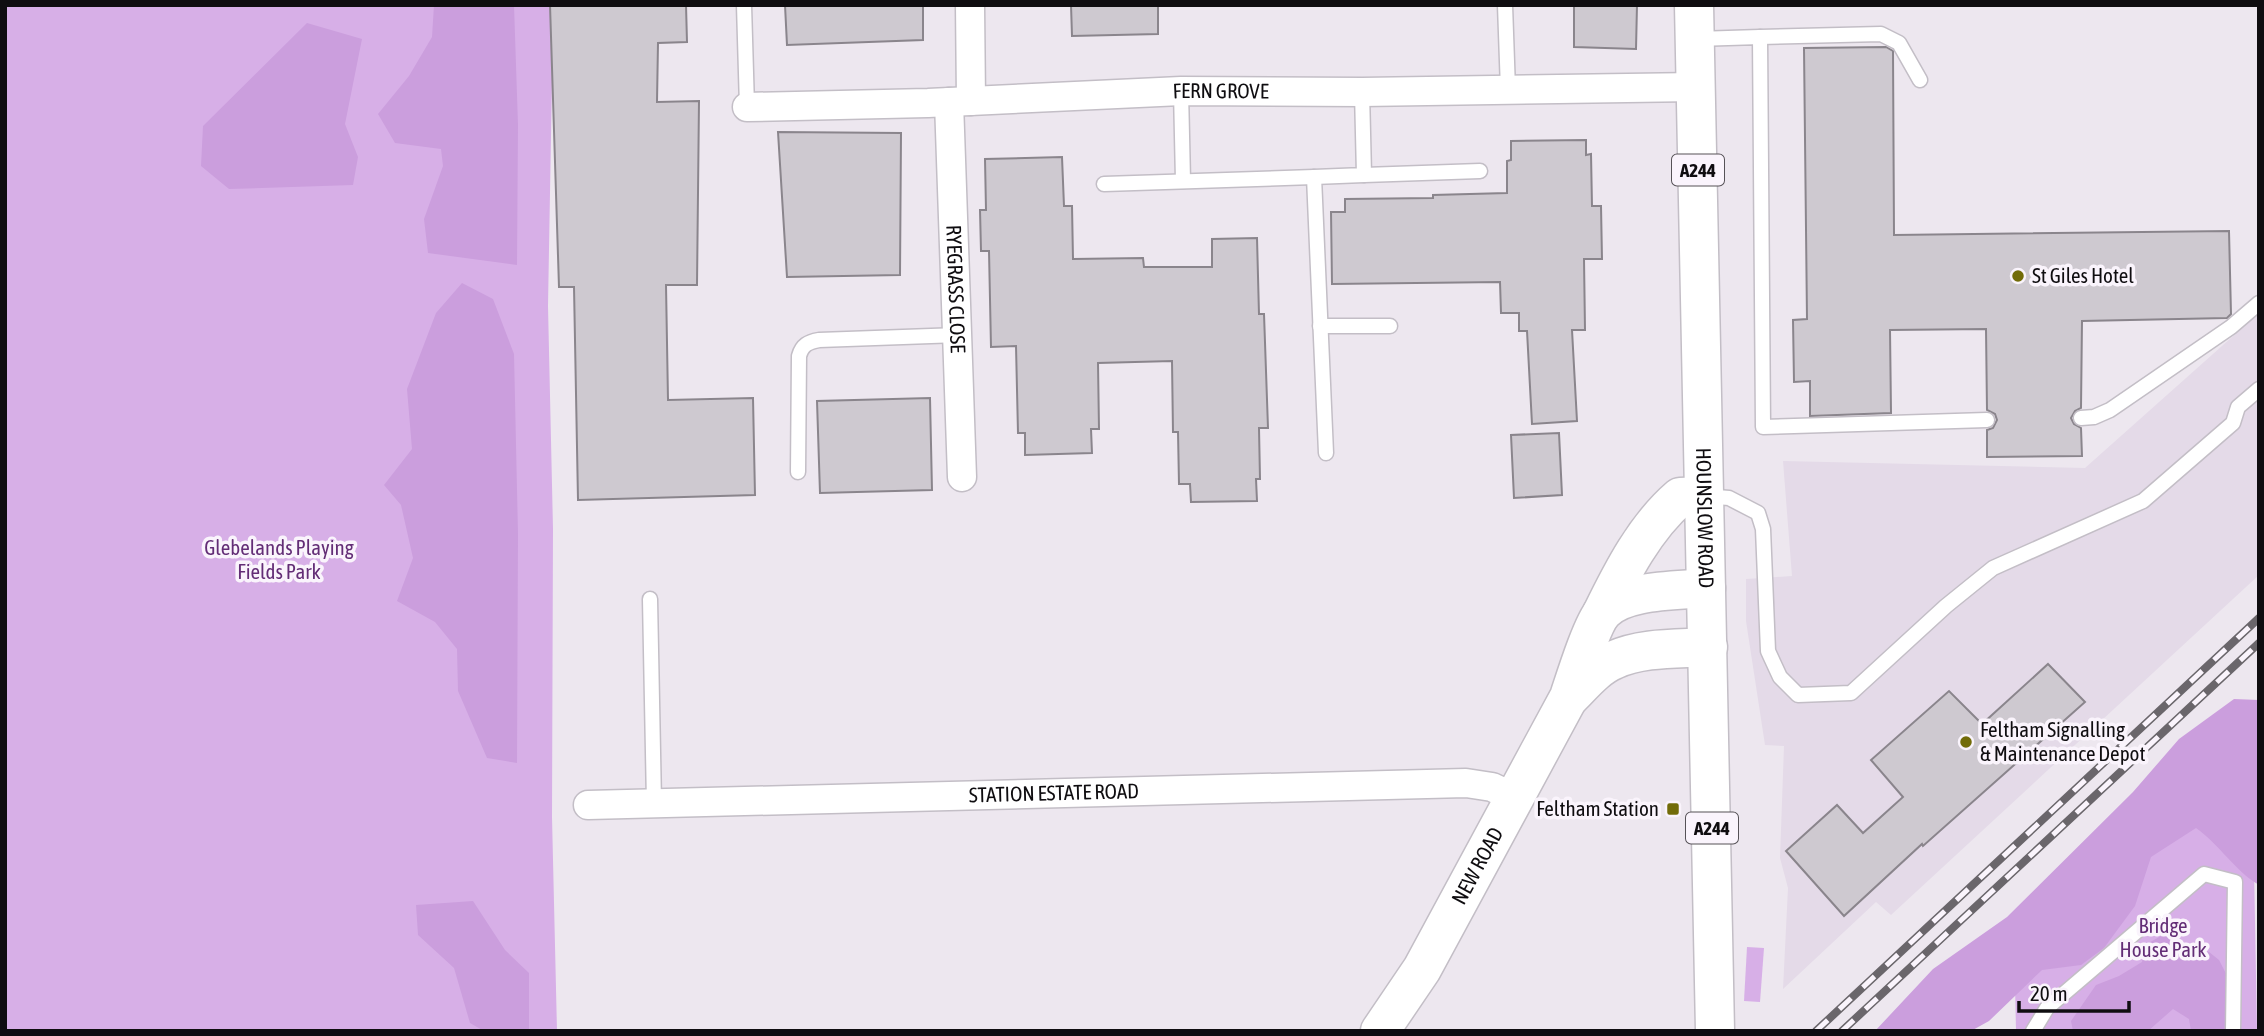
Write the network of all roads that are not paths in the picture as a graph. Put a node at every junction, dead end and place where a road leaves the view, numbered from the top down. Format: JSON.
{"nodes":[{"id":1,"x":744,"y":5,"type":"edge"},
{"id":2,"x":970,"y":5,"type":"edge"},
{"id":3,"x":1505,"y":5,"type":"edge"},
{"id":4,"x":1695,"y":22,"type":"edge"},
{"id":5,"x":1760,"y":37,"type":"junction"},
{"id":6,"x":1920,"y":80,"type":"dead end"},
{"id":7,"x":1696,"y":87,"type":"junction"},
{"id":8,"x":1508,"y":90,"type":"junction"},
{"id":9,"x":1181,"y":92,"type":"junction"},
{"id":10,"x":1362,"y":92,"type":"junction"},
{"id":11,"x":960,"y":101,"type":"junction"},
{"id":12,"x":747,"y":107,"type":"joint"},
{"id":13,"x":1480,"y":171,"type":"dead end"},
{"id":14,"x":1364,"y":175,"type":"junction"},
{"id":15,"x":1314,"y":177,"type":"junction"},
{"id":16,"x":1183,"y":181,"type":"junction"},
{"id":17,"x":1104,"y":184,"type":"dead end"},
{"id":18,"x":2259,"y":303,"type":"edge"},
{"id":19,"x":1320,"y":326,"type":"junction"},
{"id":20,"x":1390,"y":326,"type":"dead end"},
{"id":21,"x":959,"y":335,"type":"junction"},
{"id":22,"x":2259,"y":389,"type":"edge"},
{"id":23,"x":2081,"y":418,"type":"dead end"},
{"id":24,"x":1987,"y":420,"type":"dead end"},
{"id":25,"x":1326,"y":453,"type":"dead end"},
{"id":26,"x":798,"y":472,"type":"dead end"},
{"id":27,"x":962,"y":477,"type":"dead end"},
{"id":28,"x":1704,"y":496,"type":"junction"},
{"id":29,"x":1706,"y":588,"type":"junction"},
{"id":30,"x":650,"y":599,"type":"dead end"},
{"id":31,"x":1602,"y":613,"type":"junction"},
{"id":32,"x":1708,"y":647,"type":"junction"},
{"id":33,"x":1569,"y":697,"type":"junction"},
{"id":34,"x":1515,"y":798,"type":"junction"},
{"id":35,"x":654,"y":803,"type":"junction"},
{"id":36,"x":588,"y":805,"type":"dead end"},
{"id":37,"x":1715,"y":1020,"type":"edge"},
{"id":38,"x":1380,"y":1031,"type":"edge"},
{"id":39,"x":2033,"y":1031,"type":"edge"},
{"id":40,"x":2233,"y":1031,"type":"edge"}],
"edges":[{"from":1,"to":12,"type":"lane"},
{"from":2,"to":11,"type":"street","name":"RYEGRASS CLOSE"},
{"from":3,"to":8,"type":"lane"},
{"from":4,"to":5,"type":"lane"},
{"from":4,"to":7,"type":"main road","name":"HOUNSLOW ROAD","number":"A244"},
{"from":5,"to":6,"type":"lane"},
{"from":5,"to":24,"type":"lane"},
{"from":7,"to":8,"type":"street","name":"FERN GROVE"},
{"from":7,"to":28,"type":"main road","name":"HOUNSLOW ROAD","number":"A244"},
{"from":8,"to":10,"type":"street","name":"FERN GROVE"},
{"from":9,"to":10,"type":"street","name":"FERN GROVE"},
{"from":9,"to":11,"type":"street","name":"FERN GROVE"},
{"from":9,"to":16,"type":"lane"},
{"from":10,"to":14,"type":"lane"},
{"from":11,"to":12,"type":"street","name":"FERN GROVE"},
{"from":11,"to":21,"type":"street","name":"RYEGRASS CLOSE"},
{"from":13,"to":14,"type":"lane"},
{"from":14,"to":15,"type":"lane"},
{"from":15,"to":16,"type":"lane"},
{"from":15,"to":19,"type":"lane"},
{"from":16,"to":17,"type":"lane"},
{"from":18,"to":23,"type":"lane"},
{"from":19,"to":20,"type":"lane"},
{"from":19,"to":25,"type":"lane"},
{"from":21,"to":26,"type":"lane"},
{"from":21,"to":27,"type":"street","name":"RYEGRASS CLOSE"},
{"from":22,"to":28,"type":"lane"},
{"from":28,"to":29,"type":"main road","name":"HOUNSLOW ROAD","number":"A244"},
{"from":28,"to":31,"type":"main road"},
{"from":29,"to":31,"type":"main road"},
{"from":29,"to":32,"type":"main road","name":"HOUNSLOW ROAD","number":"A244"},
{"from":30,"to":35,"type":"lane"},
{"from":31,"to":33,"type":"main road"},
{"from":32,"to":33,"type":"main road"},
{"from":32,"to":37,"type":"main road","name":"HOUNSLOW ROAD","number":"A244"},
{"from":33,"to":34,"type":"main road","name":"NEW ROAD"},
{"from":34,"to":35,"type":"street","name":"STATION ESTATE ROAD"},
{"from":34,"to":38,"type":"main road","name":"NEW ROAD"},
{"from":35,"to":36,"type":"street","name":"STATION ESTATE ROAD"},
{"from":39,"to":40,"type":"lane"}]}
